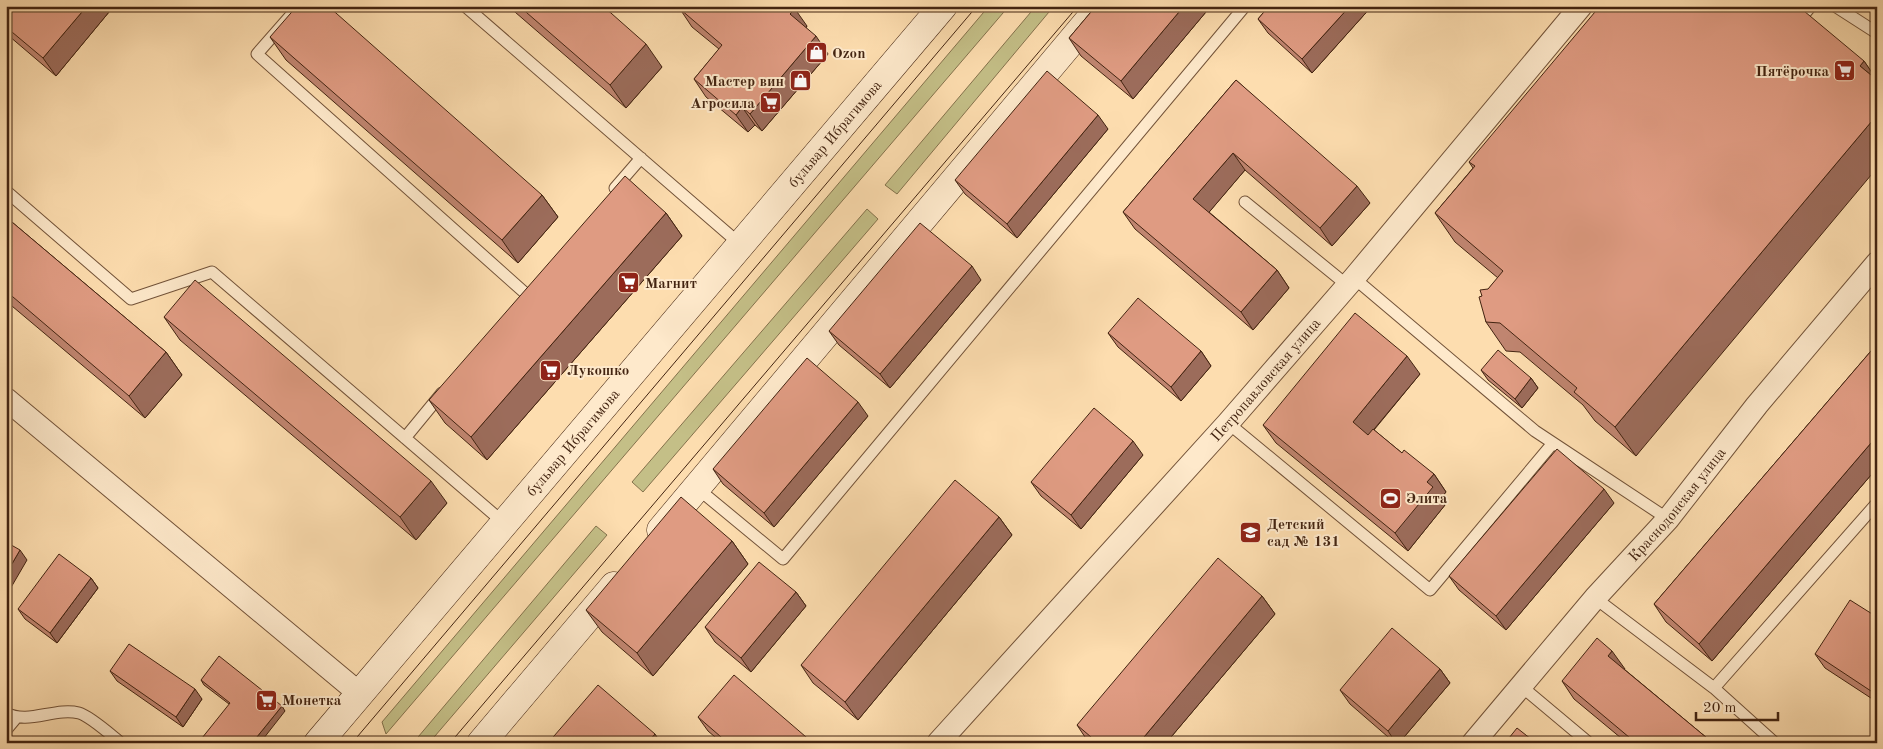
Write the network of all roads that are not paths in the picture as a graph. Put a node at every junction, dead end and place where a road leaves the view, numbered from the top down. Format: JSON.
{"nodes":[{"id":1,"x":300,"y":6,"type":"edge"},
{"id":2,"x":465,"y":6,"type":"edge"},
{"id":3,"x":943,"y":6,"type":"edge"},
{"id":4,"x":1101,"y":6,"type":"edge"},
{"id":5,"x":1245,"y":6,"type":"edge"},
{"id":6,"x":1581,"y":6,"type":"edge"},
{"id":7,"x":1811,"y":6,"type":"edge"},
{"id":8,"x":1835,"y":6,"type":"edge"},
{"id":9,"x":1793,"y":27,"type":"edge"},
{"id":10,"x":1877,"y":33,"type":"edge"},
{"id":11,"x":641,"y":158,"type":"junction"},
{"id":12,"x":6,"y":190,"type":"edge"},
{"id":13,"x":609,"y":196,"type":"edge"},
{"id":14,"x":1245,"y":202,"type":"dead end"},
{"id":15,"x":741,"y":245,"type":"junction"},
{"id":16,"x":1877,"y":263,"type":"edge"},
{"id":17,"x":1350,"y":282,"type":"junction"},
{"id":18,"x":525,"y":293,"type":"edge"},
{"id":19,"x":449,"y":384,"type":"edge"},
{"id":20,"x":6,"y":399,"type":"edge"},
{"id":21,"x":1228,"y":423,"type":"junction"},
{"id":22,"x":405,"y":438,"type":"junction"},
{"id":23,"x":1553,"y":444,"type":"junction"},
{"id":24,"x":697,"y":488,"type":"junction"},
{"id":25,"x":1877,"y":504,"type":"edge"},
{"id":26,"x":1668,"y":519,"type":"junction"},
{"id":27,"x":504,"y":523,"type":"junction"},
{"id":28,"x":646,"y":548,"type":"edge"},
{"id":29,"x":627,"y":570,"type":"edge"},
{"id":30,"x":1595,"y":598,"type":"junction"},
{"id":31,"x":1521,"y":686,"type":"junction"},
{"id":32,"x":1714,"y":688,"type":"junction"},
{"id":33,"x":360,"y":694,"type":"junction"},
{"id":34,"x":11,"y":715,"type":"edge"},
{"id":35,"x":6,"y":730,"type":"edge"},
{"id":36,"x":121,"y":743,"type":"edge"},
{"id":37,"x":318,"y":743,"type":"edge"},
{"id":38,"x":481,"y":743,"type":"edge"},
{"id":39,"x":938,"y":743,"type":"edge"},
{"id":40,"x":1473,"y":743,"type":"edge"},
{"id":41,"x":1589,"y":743,"type":"edge"},
{"id":42,"x":1776,"y":743,"type":"edge"}],
"edges":[{"from":1,"to":18,"type":"lane"},
{"from":2,"to":11,"type":"lane"},
{"from":3,"to":15,"type":"main road","name":"бульвар Ибрагимова"},
{"from":4,"to":24,"type":"main road"},
{"from":5,"to":24,"type":"lane"},
{"from":6,"to":17,"type":"street","name":"Петропавловская улица"},
{"from":7,"to":9,"type":"lane"},
{"from":8,"to":10,"type":"lane"},
{"from":11,"to":13,"type":"lane"},
{"from":11,"to":15,"type":"lane"},
{"from":12,"to":22,"type":"lane"},
{"from":14,"to":17,"type":"lane"},
{"from":15,"to":27,"type":"main road","name":"бульвар Ибрагимова"},
{"from":16,"to":26,"type":"street","name":"Краснодонская улица"},
{"from":17,"to":21,"type":"street","name":"Петропавловская улица"},
{"from":17,"to":23,"type":"lane"},
{"from":19,"to":22,"type":"lane"},
{"from":20,"to":33,"type":"street"},
{"from":21,"to":23,"type":"lane"},
{"from":21,"to":39,"type":"street","name":"Петропавловская улица"},
{"from":22,"to":27,"type":"lane"},
{"from":23,"to":26,"type":"lane"},
{"from":24,"to":28,"type":"main road"},
{"from":25,"to":32,"type":"lane"},
{"from":26,"to":30,"type":"street","name":"Краснодонская улица"},
{"from":27,"to":33,"type":"main road","name":"бульвар Ибрагимова"},
{"from":29,"to":38,"type":"main road"},
{"from":30,"to":31,"type":"street","name":"Краснодонская улица"},
{"from":30,"to":32,"type":"lane"},
{"from":31,"to":40,"type":"street","name":"Краснодонская улица"},
{"from":31,"to":41,"type":"lane"},
{"from":32,"to":42,"type":"lane"},
{"from":33,"to":37,"type":"main road","name":"бульвар Ибрагимова"},
{"from":34,"to":35,"type":"lane"},
{"from":34,"to":36,"type":"lane"}]}
